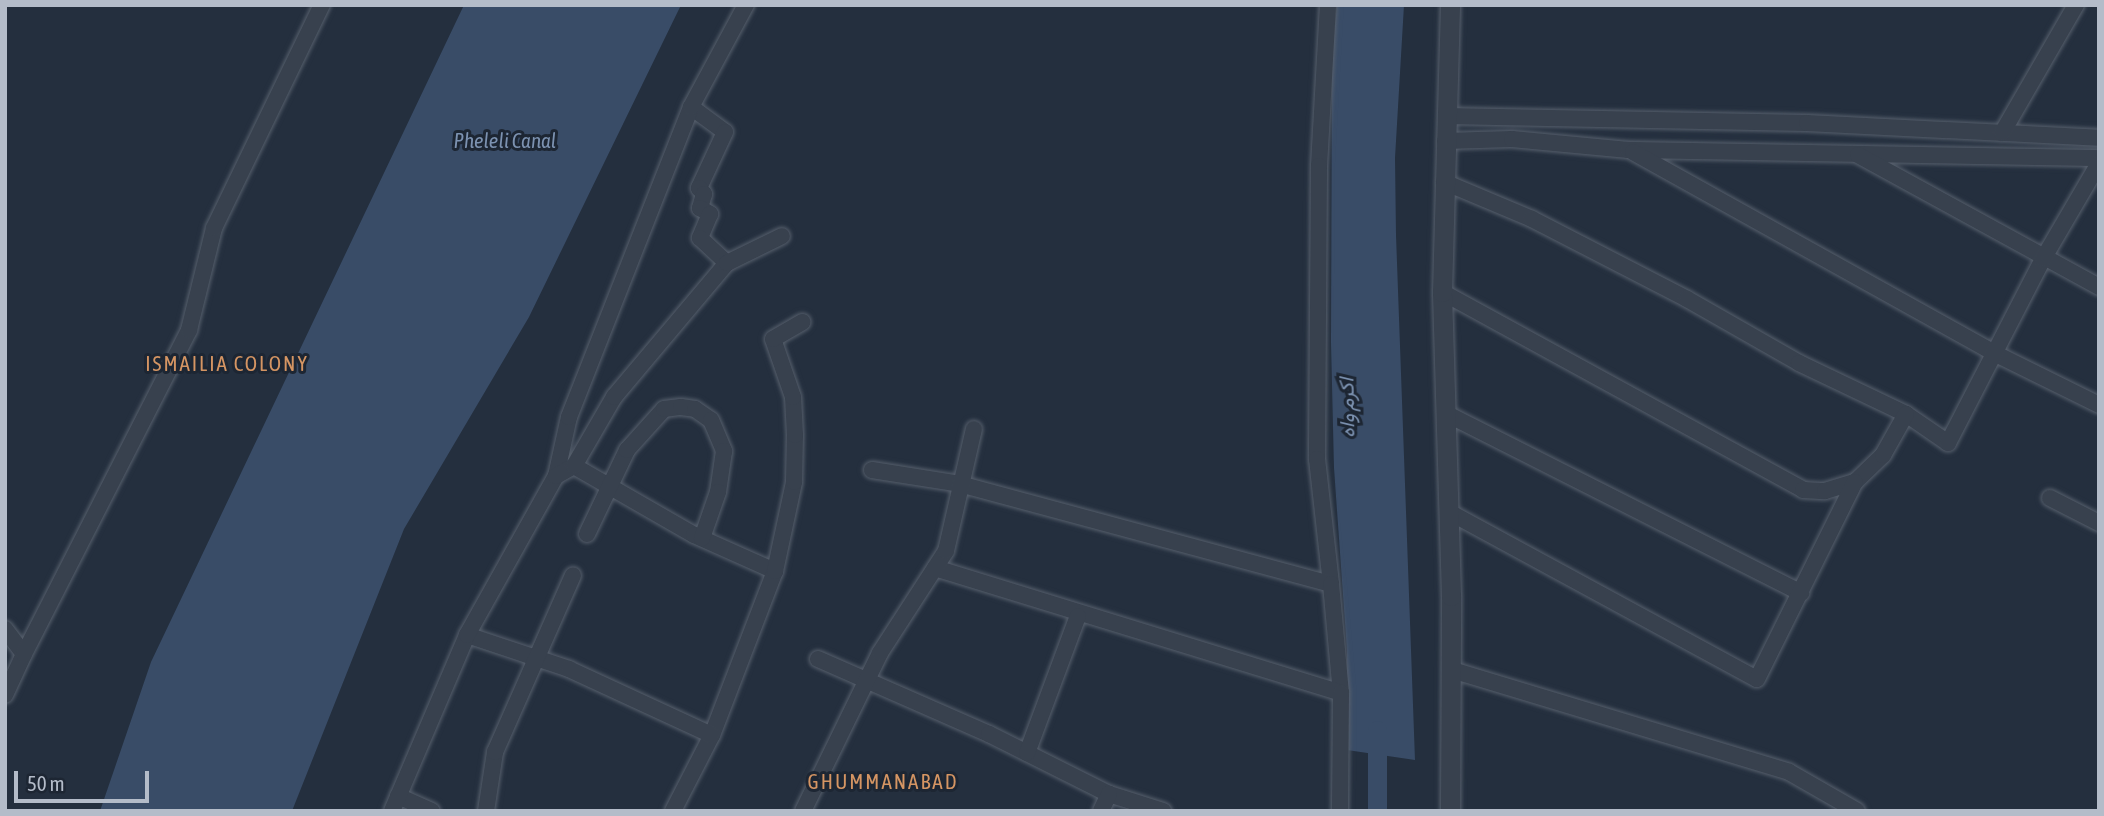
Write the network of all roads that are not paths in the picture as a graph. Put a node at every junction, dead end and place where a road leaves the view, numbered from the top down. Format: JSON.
{"nodes":[{"id":1,"x":322,"y":5,"type":"edge"},
{"id":2,"x":746,"y":5,"type":"edge"},
{"id":3,"x":1328,"y":5,"type":"edge"},
{"id":4,"x":1450,"y":5,"type":"edge"},
{"id":5,"x":2076,"y":5,"type":"edge"},
{"id":6,"x":691,"y":107,"type":"junction"},
{"id":7,"x":1446,"y":116,"type":"junction"},
{"id":8,"x":2001,"y":133,"type":"junction"},
{"id":9,"x":2099,"y":138,"type":"edge"},
{"id":10,"x":1445,"y":141,"type":"junction"},
{"id":11,"x":1628,"y":150,"type":"junction"},
{"id":12,"x":1856,"y":153,"type":"junction"},
{"id":13,"x":2098,"y":167,"type":"edge"},
{"id":14,"x":1444,"y":182,"type":"junction"},
{"id":15,"x":782,"y":236,"type":"dead end"},
{"id":16,"x":2043,"y":259,"type":"junction"},
{"id":17,"x":727,"y":263,"type":"junction"},
{"id":18,"x":2099,"y":287,"type":"edge"},
{"id":19,"x":1442,"y":292,"type":"junction"},
{"id":20,"x":802,"y":322,"type":"dead end"},
{"id":21,"x":1994,"y":353,"type":"junction"},
{"id":22,"x":2099,"y":405,"type":"edge"},
{"id":23,"x":1447,"y":414,"type":"junction"},
{"id":24,"x":1906,"y":414,"type":"junction"},
{"id":25,"x":974,"y":429,"type":"dead end"},
{"id":26,"x":574,"y":466,"type":"junction"},
{"id":27,"x":872,"y":470,"type":"dead end"},
{"id":28,"x":556,"y":476,"type":"junction"},
{"id":29,"x":1855,"y":482,"type":"junction"},
{"id":30,"x":960,"y":484,"type":"junction"},
{"id":31,"x":610,"y":487,"type":"junction"},
{"id":32,"x":2050,"y":498,"type":"dead end"},
{"id":33,"x":1449,"y":512,"type":"junction"},
{"id":34,"x":2099,"y":523,"type":"edge"},
{"id":35,"x":587,"y":534,"type":"dead end"},
{"id":36,"x":702,"y":538,"type":"junction"},
{"id":37,"x":935,"y":568,"type":"junction"},
{"id":38,"x":775,"y":571,"type":"junction"},
{"id":39,"x":573,"y":575,"type":"dead end"},
{"id":40,"x":1331,"y":584,"type":"junction"},
{"id":41,"x":1801,"y":593,"type":"junction"},
{"id":42,"x":1078,"y":615,"type":"junction"},
{"id":43,"x":5,"y":629,"type":"edge"},
{"id":44,"x":467,"y":635,"type":"junction"},
{"id":45,"x":24,"y":654,"type":"junction"},
{"id":46,"x":536,"y":659,"type":"junction"},
{"id":47,"x":818,"y":659,"type":"dead end"},
{"id":48,"x":1452,"y":670,"type":"junction"},
{"id":49,"x":864,"y":683,"type":"junction"},
{"id":50,"x":1341,"y":693,"type":"junction"},
{"id":51,"x":5,"y":695,"type":"edge"},
{"id":52,"x":712,"y":735,"type":"junction"},
{"id":53,"x":1027,"y":753,"type":"junction"},
{"id":54,"x":1109,"y":794,"type":"junction"},
{"id":55,"x":395,"y":803,"type":"edge"},
{"id":56,"x":432,"y":811,"type":"edge"},
{"id":57,"x":486,"y":811,"type":"edge"},
{"id":58,"x":673,"y":811,"type":"edge"},
{"id":59,"x":803,"y":811,"type":"edge"},
{"id":60,"x":1101,"y":811,"type":"edge"},
{"id":61,"x":1163,"y":811,"type":"edge"},
{"id":62,"x":1340,"y":811,"type":"edge"},
{"id":63,"x":1450,"y":811,"type":"edge"},
{"id":64,"x":1857,"y":811,"type":"edge"}],
"edges":[{"from":1,"to":45,"type":"street"},
{"from":2,"to":6,"type":"street"},
{"from":3,"to":40,"type":"street"},
{"from":4,"to":7,"type":"street"},
{"from":5,"to":8,"type":"street"},
{"from":6,"to":17,"type":"street"},
{"from":6,"to":28,"type":"street"},
{"from":7,"to":8,"type":"street"},
{"from":7,"to":10,"type":"street"},
{"from":8,"to":9,"type":"street"},
{"from":10,"to":11,"type":"street"},
{"from":10,"to":14,"type":"street"},
{"from":11,"to":12,"type":"street"},
{"from":11,"to":21,"type":"street"},
{"from":12,"to":13,"type":"street"},
{"from":12,"to":16,"type":"street"},
{"from":13,"to":16,"type":"street"},
{"from":14,"to":19,"type":"street"},
{"from":14,"to":24,"type":"street"},
{"from":15,"to":17,"type":"street"},
{"from":16,"to":18,"type":"street"},
{"from":16,"to":21,"type":"street"},
{"from":17,"to":26,"type":"street"},
{"from":19,"to":23,"type":"street"},
{"from":19,"to":29,"type":"street"},
{"from":20,"to":38,"type":"street"},
{"from":21,"to":22,"type":"street"},
{"from":21,"to":24,"type":"street"},
{"from":23,"to":33,"type":"street"},
{"from":23,"to":41,"type":"street"},
{"from":24,"to":29,"type":"street"},
{"from":25,"to":30,"type":"street"},
{"from":26,"to":28,"type":"street"},
{"from":26,"to":31,"type":"street"},
{"from":27,"to":30,"type":"street"},
{"from":28,"to":44,"type":"street"},
{"from":29,"to":41,"type":"street"},
{"from":30,"to":37,"type":"street"},
{"from":30,"to":40,"type":"street"},
{"from":31,"to":35,"type":"street"},
{"from":31,"to":36,"type":"street"},
{"from":31,"to":36,"type":"street"},
{"from":32,"to":34,"type":"street"},
{"from":33,"to":41,"type":"street"},
{"from":33,"to":48,"type":"street"},
{"from":36,"to":38,"type":"street"},
{"from":37,"to":42,"type":"street"},
{"from":37,"to":49,"type":"street"},
{"from":38,"to":52,"type":"street"},
{"from":39,"to":46,"type":"street"},
{"from":40,"to":50,"type":"street"},
{"from":42,"to":50,"type":"street"},
{"from":42,"to":53,"type":"street"},
{"from":43,"to":45,"type":"street"},
{"from":44,"to":46,"type":"street"},
{"from":44,"to":55,"type":"street"},
{"from":45,"to":51,"type":"street"},
{"from":46,"to":52,"type":"street"},
{"from":46,"to":57,"type":"street"},
{"from":47,"to":49,"type":"street"},
{"from":48,"to":63,"type":"street"},
{"from":48,"to":64,"type":"street"},
{"from":49,"to":53,"type":"street"},
{"from":49,"to":59,"type":"street"},
{"from":50,"to":62,"type":"street"},
{"from":52,"to":58,"type":"street"},
{"from":53,"to":54,"type":"street"},
{"from":54,"to":60,"type":"street"},
{"from":54,"to":61,"type":"street"},
{"from":55,"to":56,"type":"street"}]}
